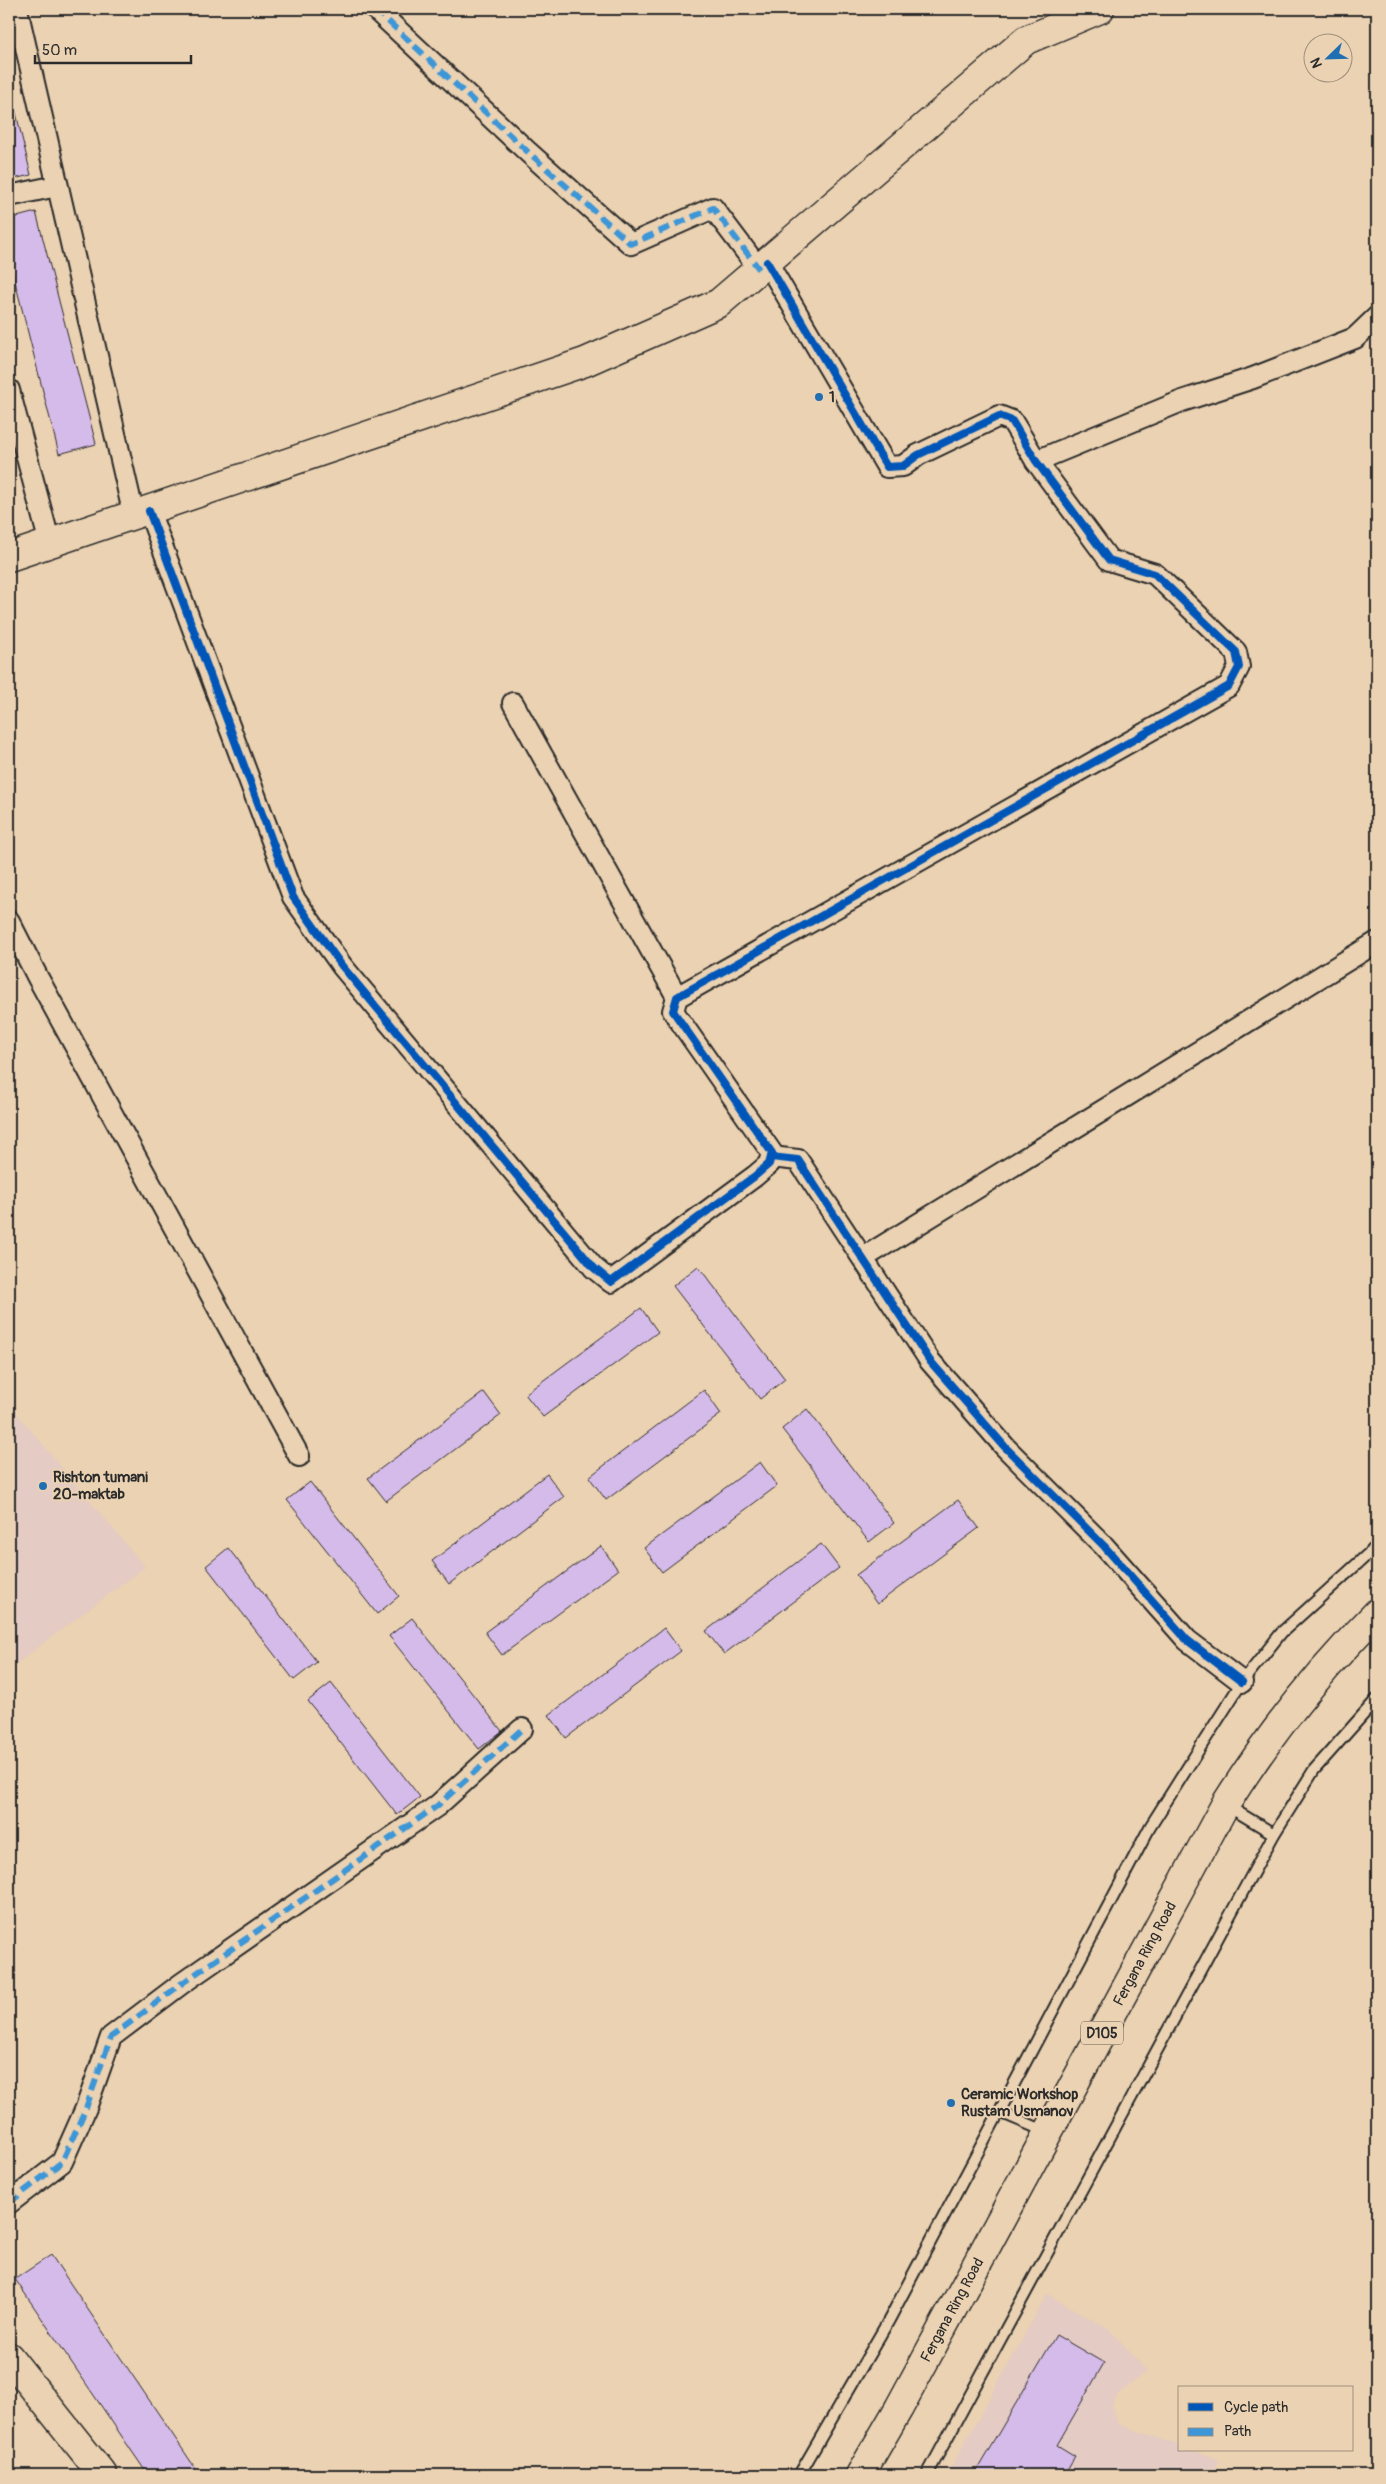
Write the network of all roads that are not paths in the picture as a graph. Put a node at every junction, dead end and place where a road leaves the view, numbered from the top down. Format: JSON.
{"nodes":[{"id":1,"x":16,"y":9,"type":"edge"},
{"id":2,"x":375,"y":9,"type":"edge"},
{"id":3,"x":1100,"y":9,"type":"edge"},
{"id":4,"x":57,"y":186,"type":"junction"},
{"id":5,"x":9,"y":196,"type":"edge"},
{"id":6,"x":763,"y":266,"type":"junction"},
{"id":7,"x":1377,"y":317,"type":"edge"},
{"id":8,"x":9,"y":390,"type":"edge"},
{"id":9,"x":1036,"y":461,"type":"junction"},
{"id":10,"x":141,"y":514,"type":"junction"},
{"id":11,"x":50,"y":544,"type":"junction"},
{"id":12,"x":9,"y":557,"type":"edge"},
{"id":13,"x":513,"y":703,"type":"dead end"},
{"id":14,"x":9,"y":921,"type":"edge"},
{"id":15,"x":1377,"y":942,"type":"edge"},
{"id":16,"x":678,"y":997,"type":"junction"},
{"id":17,"x":771,"y":1157,"type":"junction"},
{"id":18,"x":862,"y":1258,"type":"junction"},
{"id":19,"x":299,"y":1456,"type":"dead end"},
{"id":20,"x":1377,"y":1546,"type":"edge"},
{"id":21,"x":1377,"y":1612,"type":"edge"},
{"id":22,"x":1242,"y":1682,"type":"junction"},
{"id":23,"x":1377,"y":1699,"type":"edge"},
{"id":24,"x":522,"y":1729,"type":"dead end"},
{"id":25,"x":1225,"y":1805,"type":"junction"},
{"id":26,"x":1274,"y":1834,"type":"junction"},
{"id":27,"x":1000,"y":2112,"type":"junction"},
{"id":28,"x":1048,"y":2132,"type":"junction"},
{"id":29,"x":9,"y":2202,"type":"edge"},
{"id":30,"x":9,"y":2357,"type":"edge"},
{"id":31,"x":103,"y":2475,"type":"edge"},
{"id":32,"x":799,"y":2475,"type":"edge"},
{"id":33,"x":860,"y":2475,"type":"edge"},
{"id":34,"x":927,"y":2475,"type":"edge"}],
"edges":[{"from":1,"to":4,"type":"street"},
{"from":2,"to":6,"type":"street"},
{"from":3,"to":6,"type":"street"},
{"from":4,"to":5,"type":"street"},
{"from":4,"to":10,"type":"street"},
{"from":6,"to":9,"type":"street"},
{"from":6,"to":10,"type":"street"},
{"from":7,"to":9,"type":"street"},
{"from":8,"to":11,"type":"street"},
{"from":9,"to":16,"type":"street"},
{"from":10,"to":11,"type":"street"},
{"from":10,"to":17,"type":"street"},
{"from":11,"to":12,"type":"street"},
{"from":13,"to":16,"type":"street"},
{"from":14,"to":19,"type":"street"},
{"from":15,"to":18,"type":"street"},
{"from":16,"to":17,"type":"street"},
{"from":17,"to":18,"type":"street"},
{"from":18,"to":22,"type":"street"},
{"from":20,"to":22,"type":"lane"},
{"from":21,"to":25,"type":"street","name":"Fergana Ring Road","number":"D105"},
{"from":22,"to":27,"type":"lane"},
{"from":23,"to":26,"type":"lane"},
{"from":24,"to":29,"type":"street"},
{"from":25,"to":26,"type":"lane"},
{"from":25,"to":28,"type":"street","name":"Fergana Ring Road","number":"D105"},
{"from":26,"to":34,"type":"lane"},
{"from":27,"to":28,"type":"lane"},
{"from":27,"to":32,"type":"lane"},
{"from":28,"to":33,"type":"street","name":"Fergana Ring Road","number":"D105"},
{"from":30,"to":31,"type":"street"}]}
